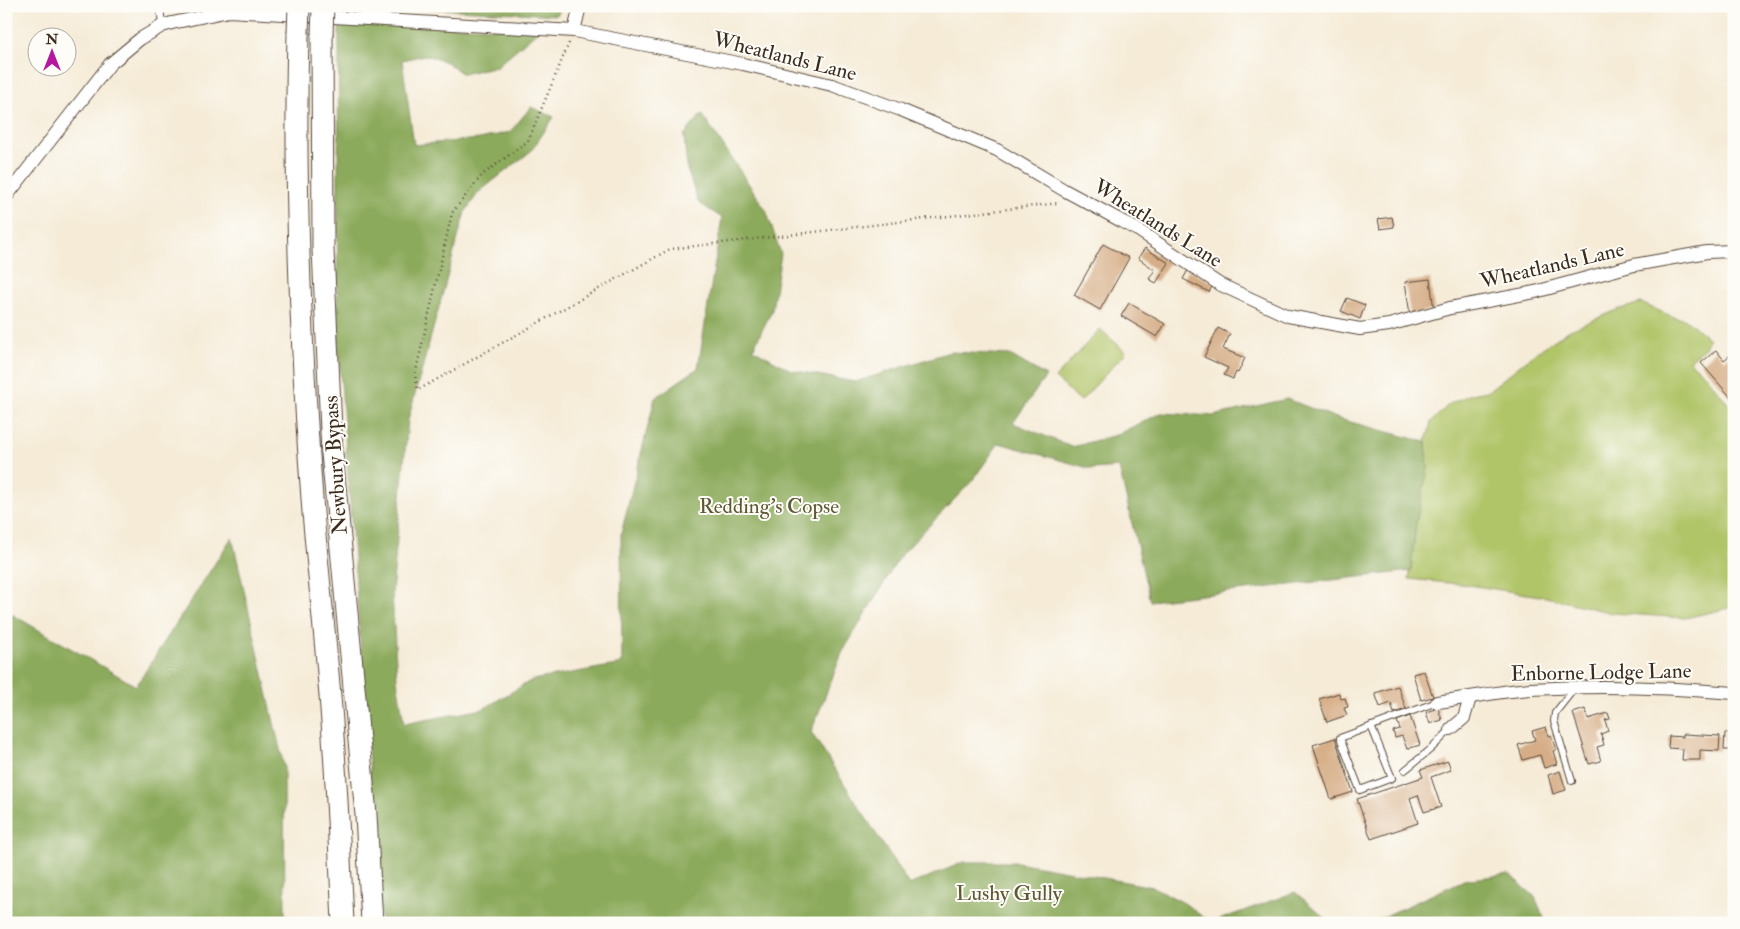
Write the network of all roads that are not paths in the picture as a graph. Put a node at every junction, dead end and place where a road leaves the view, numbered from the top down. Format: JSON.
{"nodes":[{"id":1,"x":160,"y":6,"type":"edge"},
{"id":2,"x":299,"y":6,"type":"edge"},
{"id":3,"x":323,"y":6,"type":"edge"},
{"id":4,"x":580,"y":6,"type":"edge"},
{"id":5,"x":162,"y":26,"type":"junction"},
{"id":6,"x":574,"y":31,"type":"junction"},
{"id":7,"x":6,"y":197,"type":"edge"},
{"id":8,"x":1734,"y":251,"type":"edge"},
{"id":9,"x":1574,"y":688,"type":"junction"},
{"id":10,"x":1734,"y":694,"type":"edge"},
{"id":11,"x":1470,"y":698,"type":"junction"},
{"id":12,"x":1437,"y":702,"type":"joint"},
{"id":13,"x":1371,"y":726,"type":"junction"},
{"id":14,"x":1451,"y":729,"type":"joint"},
{"id":15,"x":1405,"y":770,"type":"dead end"},
{"id":16,"x":1572,"y":781,"type":"dead end"},
{"id":17,"x":343,"y":923,"type":"edge"},
{"id":18,"x":372,"y":923,"type":"edge"}],
"edges":[{"from":1,"to":5,"type":"lane"},
{"from":2,"to":17,"type":"highway","name":"Newbury Bypass","bridge":true},
{"from":3,"to":18,"type":"highway","name":"Newbury Bypass","bridge":true},
{"from":4,"to":6,"type":"street"},
{"from":5,"to":6,"type":"street","name":"Wheatlands Lane"},
{"from":5,"to":7,"type":"street","name":"Wheatlands Lane"},
{"from":6,"to":8,"type":"street","name":"Wheatlands Lane"},
{"from":9,"to":10,"type":"street","name":"Enborne Lodge Lane"},
{"from":9,"to":11,"type":"street","name":"Enborne Lodge Lane"},
{"from":9,"to":16,"type":"lane"},
{"from":11,"to":12,"type":"street","name":"Enborne Lodge Lane"},
{"from":11,"to":14,"type":"street"},
{"from":12,"to":13,"type":"lane"},
{"from":13,"to":13,"type":"lane"},
{"from":14,"to":15,"type":"lane"}]}
